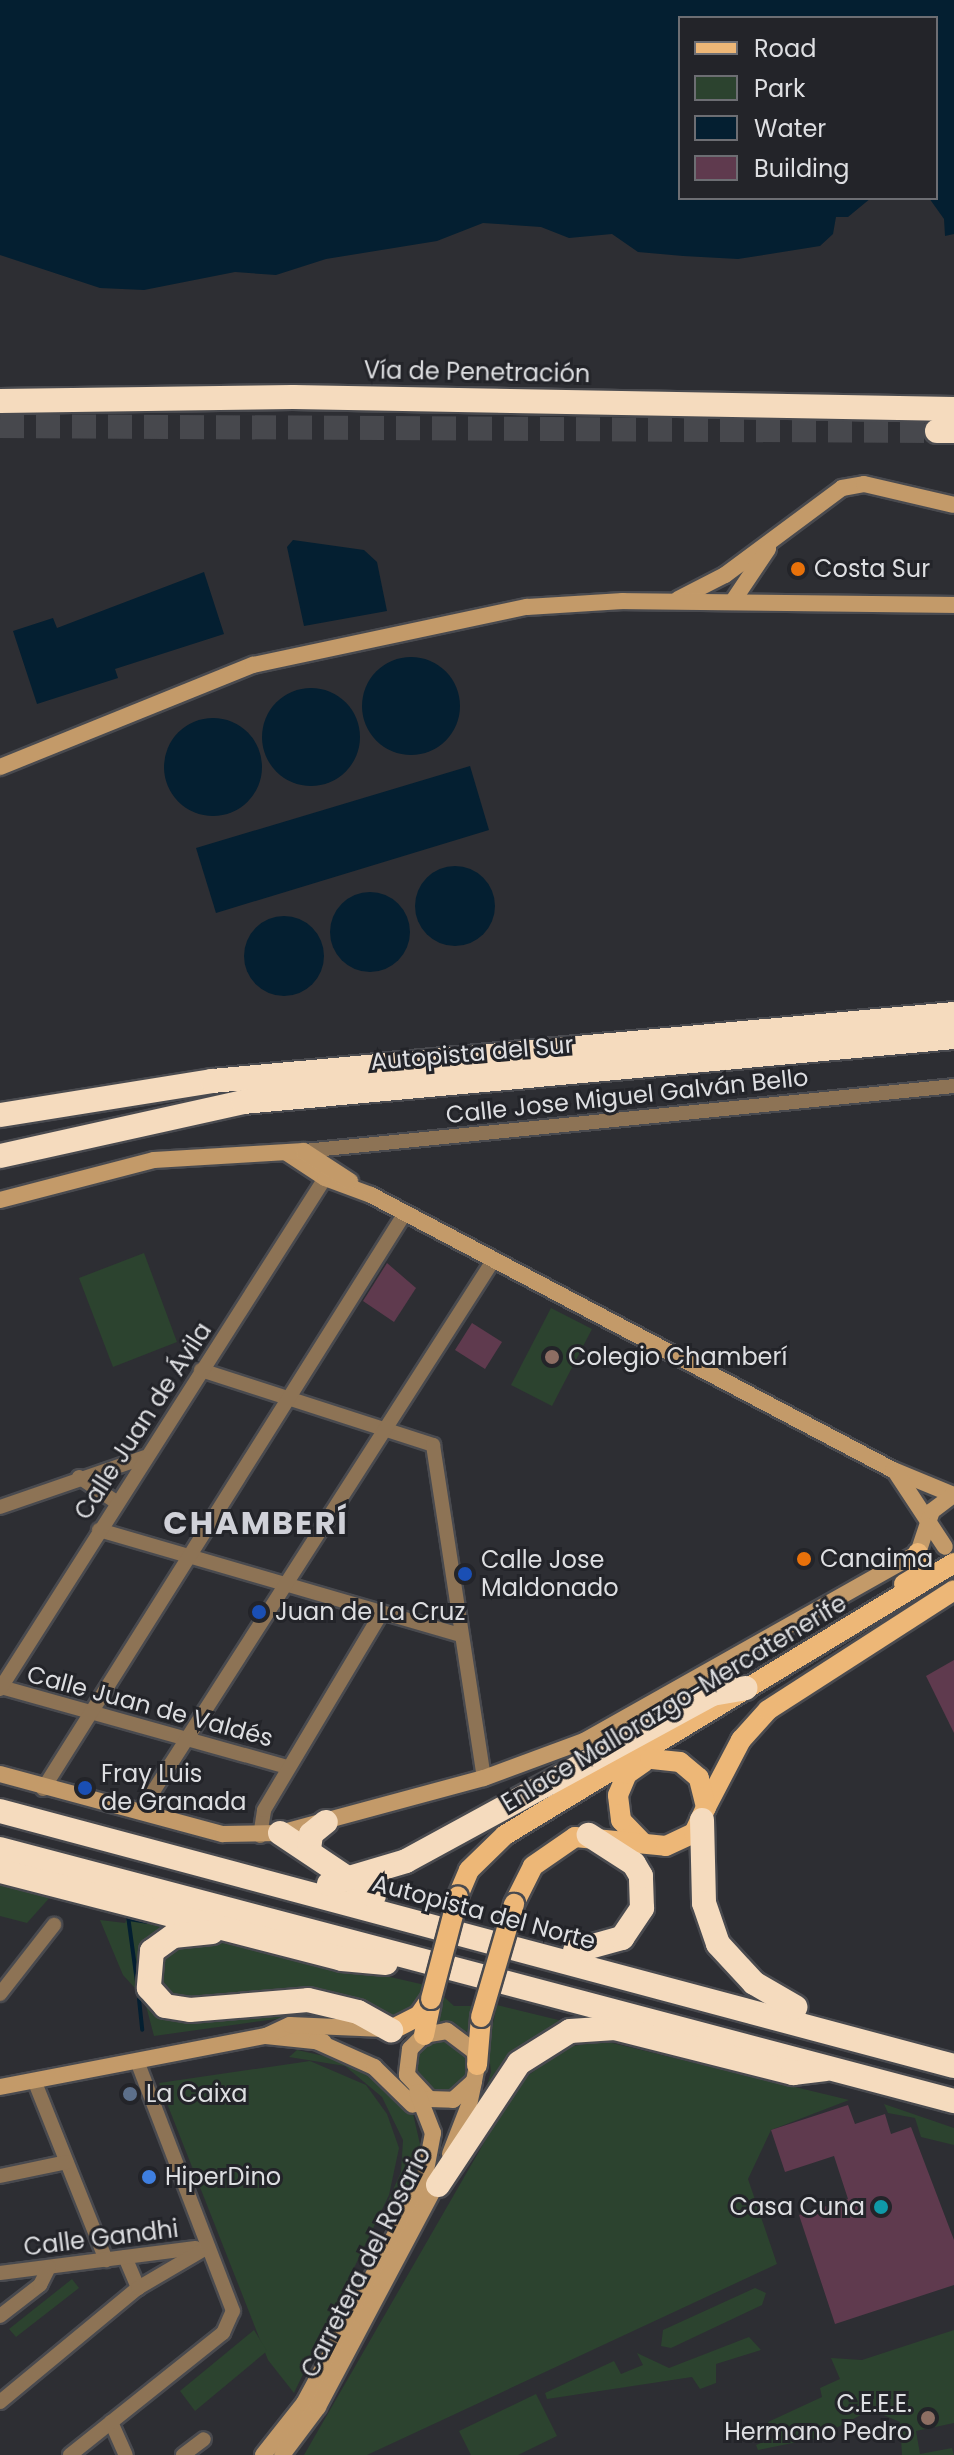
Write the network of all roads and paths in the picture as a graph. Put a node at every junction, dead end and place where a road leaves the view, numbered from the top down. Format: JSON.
{"nodes":[{"id":1,"x":0,"y":401,"type":"edge"},
{"id":2,"x":954,"y":409,"type":"edge"},
{"id":3,"x":954,"y":505,"type":"edge"},
{"id":4,"x":781,"y":532,"type":"junction"},
{"id":5,"x":757,"y":562,"type":"junction"},
{"id":6,"x":738,"y":566,"type":"junction"},
{"id":7,"x":674,"y":601,"type":"junction"},
{"id":8,"x":733,"y":601,"type":"junction"},
{"id":9,"x":778,"y":602,"type":"junction"},
{"id":10,"x":954,"y":605,"type":"edge"},
{"id":11,"x":0,"y":767,"type":"edge"},
{"id":12,"x":954,"y":1014,"type":"edge"},
{"id":13,"x":954,"y":1037,"type":"edge"},
{"id":14,"x":954,"y":1086,"type":"edge"},
{"id":15,"x":0,"y":1115,"type":"edge"},
{"id":16,"x":351,"y":1147,"type":"junction"},
{"id":17,"x":296,"y":1152,"type":"junction"},
{"id":18,"x":0,"y":1156,"type":"edge"},
{"id":19,"x":344,"y":1176,"type":"junction"},
{"id":20,"x":325,"y":1178,"type":"junction"},
{"id":21,"x":371,"y":1195,"type":"junction"},
{"id":22,"x":0,"y":1200,"type":"edge"},
{"id":23,"x":405,"y":1213,"type":"junction"},
{"id":24,"x":494,"y":1259,"type":"junction"},
{"id":25,"x":201,"y":1370,"type":"junction"},
{"id":26,"x":287,"y":1397,"type":"junction"},
{"id":27,"x":386,"y":1429,"type":"junction"},
{"id":28,"x":145,"y":1457,"type":"junction"},
{"id":29,"x":893,"y":1470,"type":"junction"},
{"id":30,"x":79,"y":1477,"type":"junction"},
{"id":31,"x":954,"y":1495,"type":"edge"},
{"id":32,"x":116,"y":1502,"type":"junction"},
{"id":33,"x":0,"y":1507,"type":"edge"},
{"id":34,"x":926,"y":1524,"type":"junction"},
{"id":35,"x":99,"y":1530,"type":"junction"},
{"id":36,"x":951,"y":1550,"type":"edge"},
{"id":37,"x":918,"y":1553,"type":"junction"},
{"id":38,"x":186,"y":1556,"type":"junction"},
{"id":39,"x":286,"y":1585,"type":"junction"},
{"id":40,"x":954,"y":1590,"type":"edge"},
{"id":41,"x":382,"y":1612,"type":"junction"},
{"id":42,"x":847,"y":1631,"type":"junction"},
{"id":43,"x":460,"y":1635,"type":"junction"},
{"id":44,"x":0,"y":1688,"type":"edge"},
{"id":45,"x":745,"y":1688,"type":"junction"},
{"id":46,"x":89,"y":1712,"type":"junction"},
{"id":47,"x":187,"y":1739,"type":"junction"},
{"id":48,"x":650,"y":1759,"type":"junction"},
{"id":49,"x":288,"y":1767,"type":"junction"},
{"id":50,"x":0,"y":1774,"type":"edge"},
{"id":51,"x":627,"y":1774,"type":"junction"},
{"id":52,"x":484,"y":1778,"type":"junction"},
{"id":53,"x":589,"y":1784,"type":"junction"},
{"id":54,"x":43,"y":1789,"type":"junction"},
{"id":55,"x":0,"y":1811,"type":"edge"},
{"id":56,"x":140,"y":1812,"type":"junction"},
{"id":57,"x":704,"y":1813,"type":"junction"},
{"id":58,"x":326,"y":1822,"type":"junction"},
{"id":59,"x":270,"y":1835,"type":"junction"},
{"id":60,"x":589,"y":1835,"type":"junction"},
{"id":61,"x":642,"y":1842,"type":"junction"},
{"id":62,"x":0,"y":1849,"type":"edge"},
{"id":63,"x":309,"y":1849,"type":"junction"},
{"id":64,"x":0,"y":1871,"type":"edge"},
{"id":65,"x":227,"y":1874,"type":"junction"},
{"id":66,"x":340,"y":1883,"type":"junction"},
{"id":67,"x":63,"y":1886,"type":"junction"},
{"id":68,"x":149,"y":1888,"type":"junction"},
{"id":69,"x":54,"y":1925,"type":"dead end"},
{"id":70,"x":238,"y":1932,"type":"junction"},
{"id":71,"x":575,"y":1951,"type":"junction"},
{"id":72,"x":462,"y":1971,"type":"junction"},
{"id":73,"x":0,"y":1994,"type":"edge"},
{"id":74,"x":431,"y":1999,"type":"junction"},
{"id":75,"x":795,"y":2007,"type":"junction"},
{"id":76,"x":391,"y":2030,"type":"junction"},
{"id":77,"x":424,"y":2035,"type":"junction"},
{"id":78,"x":266,"y":2036,"type":"junction"},
{"id":79,"x":316,"y":2041,"type":"junction"},
{"id":80,"x":870,"y":2041,"type":"junction"},
{"id":81,"x":137,"y":2061,"type":"junction"},
{"id":82,"x":954,"y":2066,"type":"edge"},
{"id":83,"x":838,"y":2067,"type":"junction"},
{"id":84,"x":476,"y":2073,"type":"junction"},
{"id":85,"x":34,"y":2080,"type":"junction"},
{"id":86,"x":0,"y":2087,"type":"edge"},
{"id":87,"x":414,"y":2088,"type":"junction"},
{"id":88,"x":954,"y":2101,"type":"edge"},
{"id":89,"x":431,"y":2149,"type":"junction"},
{"id":90,"x":67,"y":2162,"type":"junction"},
{"id":91,"x":0,"y":2176,"type":"edge"},
{"id":92,"x":438,"y":2185,"type":"junction"},
{"id":93,"x":208,"y":2247,"type":"junction"},
{"id":94,"x":159,"y":2253,"type":"junction"},
{"id":95,"x":125,"y":2257,"type":"junction"},
{"id":96,"x":106,"y":2260,"type":"junction"},
{"id":97,"x":49,"y":2267,"type":"junction"},
{"id":98,"x":164,"y":2269,"type":"junction"},
{"id":99,"x":0,"y":2273,"type":"edge"},
{"id":100,"x":138,"y":2288,"type":"junction"},
{"id":101,"x":0,"y":2316,"type":"edge"},
{"id":102,"x":0,"y":2402,"type":"edge"},
{"id":103,"x":111,"y":2422,"type":"junction"},
{"id":104,"x":91,"y":2438,"type":"junction"},
{"id":105,"x":204,"y":2439,"type":"dead end"},
{"id":106,"x":272,"y":2452,"type":"edge"},
{"id":107,"x":70,"y":2455,"type":"edge"},
{"id":108,"x":91,"y":2455,"type":"edge"},
{"id":109,"x":126,"y":2455,"type":"edge"},
{"id":110,"x":183,"y":2455,"type":"edge"}],
"edges":[{"from":1,"to":2,"type":"highway","name":"Vía de Penetración"},
{"from":3,"to":4,"type":"street"},
{"from":4,"to":5,"type":"street"},
{"from":4,"to":6,"type":"street"},
{"from":5,"to":8,"type":"street"},
{"from":5,"to":9,"type":"street"},
{"from":6,"to":7,"type":"street"},
{"from":6,"to":8,"type":"street"},
{"from":7,"to":8,"type":"street"},
{"from":7,"to":11,"type":"street"},
{"from":8,"to":9,"type":"street"},
{"from":9,"to":10,"type":"street"},
{"from":12,"to":15,"type":"highway","name":"Autopista del Sur"},
{"from":13,"to":18,"type":"highway","name":"Autopista del Sur"},
{"from":14,"to":16,"type":"street","name":"Calle Jose Miguel Galván Bello"},
{"from":16,"to":17,"type":"street","name":"Calle Jose Miguel Galván Bello"},
{"from":16,"to":19,"type":"street"},
{"from":17,"to":19,"type":"street"},
{"from":17,"to":20,"type":"street"},
{"from":17,"to":22,"type":"street"},
{"from":19,"to":21,"type":"street"},
{"from":20,"to":21,"type":"street"},
{"from":20,"to":25,"type":"street","name":"Calle Juan de Ávila"},
{"from":21,"to":23,"type":"street"},
{"from":23,"to":24,"type":"street"},
{"from":23,"to":26,"type":"street"},
{"from":24,"to":27,"type":"street"},
{"from":24,"to":29,"type":"street"},
{"from":25,"to":26,"type":"street"},
{"from":25,"to":28,"type":"street","name":"Calle Juan de Ávila"},
{"from":26,"to":27,"type":"street"},
{"from":26,"to":38,"type":"street"},
{"from":27,"to":39,"type":"street"},
{"from":27,"to":43,"type":"street"},
{"from":28,"to":30,"type":"street"},
{"from":28,"to":32,"type":"street","name":"Calle Juan de Ávila"},
{"from":29,"to":31,"type":"street"},
{"from":29,"to":34,"type":"street"},
{"from":30,"to":32,"type":"street"},
{"from":30,"to":33,"type":"street"},
{"from":31,"to":34,"type":"street"},
{"from":32,"to":35,"type":"street","name":"Calle Juan de Ávila"},
{"from":34,"to":36,"type":"street"},
{"from":34,"to":37,"type":"street"},
{"from":35,"to":38,"type":"street"},
{"from":35,"to":44,"type":"street","name":"Calle Juan de Ávila"},
{"from":36,"to":37,"type":"street"},
{"from":36,"to":42,"type":"main road","name":"Enlace Mallorazgo-Mercatenerife"},
{"from":37,"to":42,"type":"main road"},
{"from":37,"to":52,"type":"street"},
{"from":38,"to":39,"type":"street"},
{"from":38,"to":46,"type":"street"},
{"from":39,"to":41,"type":"street"},
{"from":39,"to":47,"type":"street"},
{"from":40,"to":57,"type":"main road","name":"Enlace Mallorazgo-Mercatenerife"},
{"from":41,"to":43,"type":"street"},
{"from":41,"to":49,"type":"street"},
{"from":42,"to":45,"type":"main road","name":"Enlace Mallorazgo-Mercatenerife"},
{"from":43,"to":52,"type":"street"},
{"from":44,"to":46,"type":"street","name":"Calle Juan de Valdés"},
{"from":45,"to":48,"type":"main road"},
{"from":45,"to":53,"type":"main road","name":"Enlace Mallorazgo-Mercatenerife"},
{"from":45,"to":66,"type":"highway"},
{"from":46,"to":47,"type":"street","name":"Calle Juan de Valdés"},
{"from":46,"to":54,"type":"street"},
{"from":47,"to":49,"type":"street","name":"Calle Juan de Valdés"},
{"from":47,"to":56,"type":"street"},
{"from":48,"to":51,"type":"main road"},
{"from":48,"to":57,"type":"main road"},
{"from":49,"to":59,"type":"street"},
{"from":50,"to":54,"type":"street"},
{"from":51,"to":53,"type":"main road"},
{"from":51,"to":61,"type":"main road"},
{"from":52,"to":58,"type":"street"},
{"from":53,"to":74,"type":"main road","name":"Enlace Mallorazgo-Mercatenerife","bridge":true},
{"from":54,"to":56,"type":"street"},
{"from":55,"to":65,"type":"highway","name":"Autopista del Norte"},
{"from":56,"to":59,"type":"street"},
{"from":57,"to":61,"type":"main road"},
{"from":57,"to":75,"type":"highway"},
{"from":58,"to":59,"type":"street"},
{"from":58,"to":63,"type":"highway"},
{"from":59,"to":63,"type":"highway"},
{"from":60,"to":61,"type":"main road"},
{"from":60,"to":71,"type":"highway"},
{"from":60,"to":84,"type":"main road","bridge":true},
{"from":62,"to":68,"type":"highway"},
{"from":63,"to":66,"type":"highway"},
{"from":64,"to":67,"type":"highway"},
{"from":65,"to":66,"type":"highway"},
{"from":65,"to":80,"type":"highway","name":"Autopista del Norte"},
{"from":66,"to":71,"type":"highway"},
{"from":67,"to":68,"type":"highway"},
{"from":67,"to":70,"type":"highway"},
{"from":68,"to":72,"type":"highway"},
{"from":69,"to":73,"type":"street"},
{"from":70,"to":72,"type":"highway"},
{"from":70,"to":76,"type":"highway"},
{"from":71,"to":75,"type":"highway"},
{"from":72,"to":83,"type":"highway"},
{"from":74,"to":76,"type":"main road"},
{"from":74,"to":77,"type":"main road"},
{"from":75,"to":80,"type":"highway"},
{"from":76,"to":77,"type":"street"},
{"from":76,"to":78,"type":"street"},
{"from":77,"to":84,"type":"street"},
{"from":77,"to":87,"type":"street"},
{"from":78,"to":79,"type":"street"},
{"from":78,"to":81,"type":"street"},
{"from":79,"to":87,"type":"street"},
{"from":79,"to":89,"type":"street"},
{"from":80,"to":82,"type":"highway","name":"Autopista del Norte"},
{"from":81,"to":85,"type":"street"},
{"from":81,"to":93,"type":"street"},
{"from":83,"to":88,"type":"highway"},
{"from":83,"to":92,"type":"highway"},
{"from":84,"to":87,"type":"street"},
{"from":84,"to":92,"type":"street","name":"Carretera del Rosario"},
{"from":85,"to":86,"type":"street"},
{"from":85,"to":90,"type":"street"},
{"from":87,"to":89,"type":"street","name":"Carretera del Rosario"},
{"from":89,"to":106,"type":"street","name":"Carretera del Rosario"},
{"from":90,"to":91,"type":"street"},
{"from":90,"to":96,"type":"street"},
{"from":92,"to":106,"type":"street","name":"Carretera del Rosario"},
{"from":93,"to":94,"type":"street","name":"Calle Gandhi"},
{"from":93,"to":98,"type":"street"},
{"from":93,"to":103,"type":"street"},
{"from":94,"to":95,"type":"street","name":"Calle Gandhi"},
{"from":94,"to":98,"type":"street"},
{"from":95,"to":96,"type":"street","name":"Calle Gandhi"},
{"from":95,"to":100,"type":"street"},
{"from":96,"to":97,"type":"street","name":"Calle Gandhi"},
{"from":97,"to":99,"type":"street","name":"Calle Gandhi"},
{"from":97,"to":101,"type":"street"},
{"from":98,"to":100,"type":"street"},
{"from":100,"to":102,"type":"street"},
{"from":103,"to":104,"type":"street"},
{"from":103,"to":109,"type":"street"},
{"from":104,"to":107,"type":"street"},
{"from":104,"to":108,"type":"street"},
{"from":105,"to":110,"type":"street"}]}
